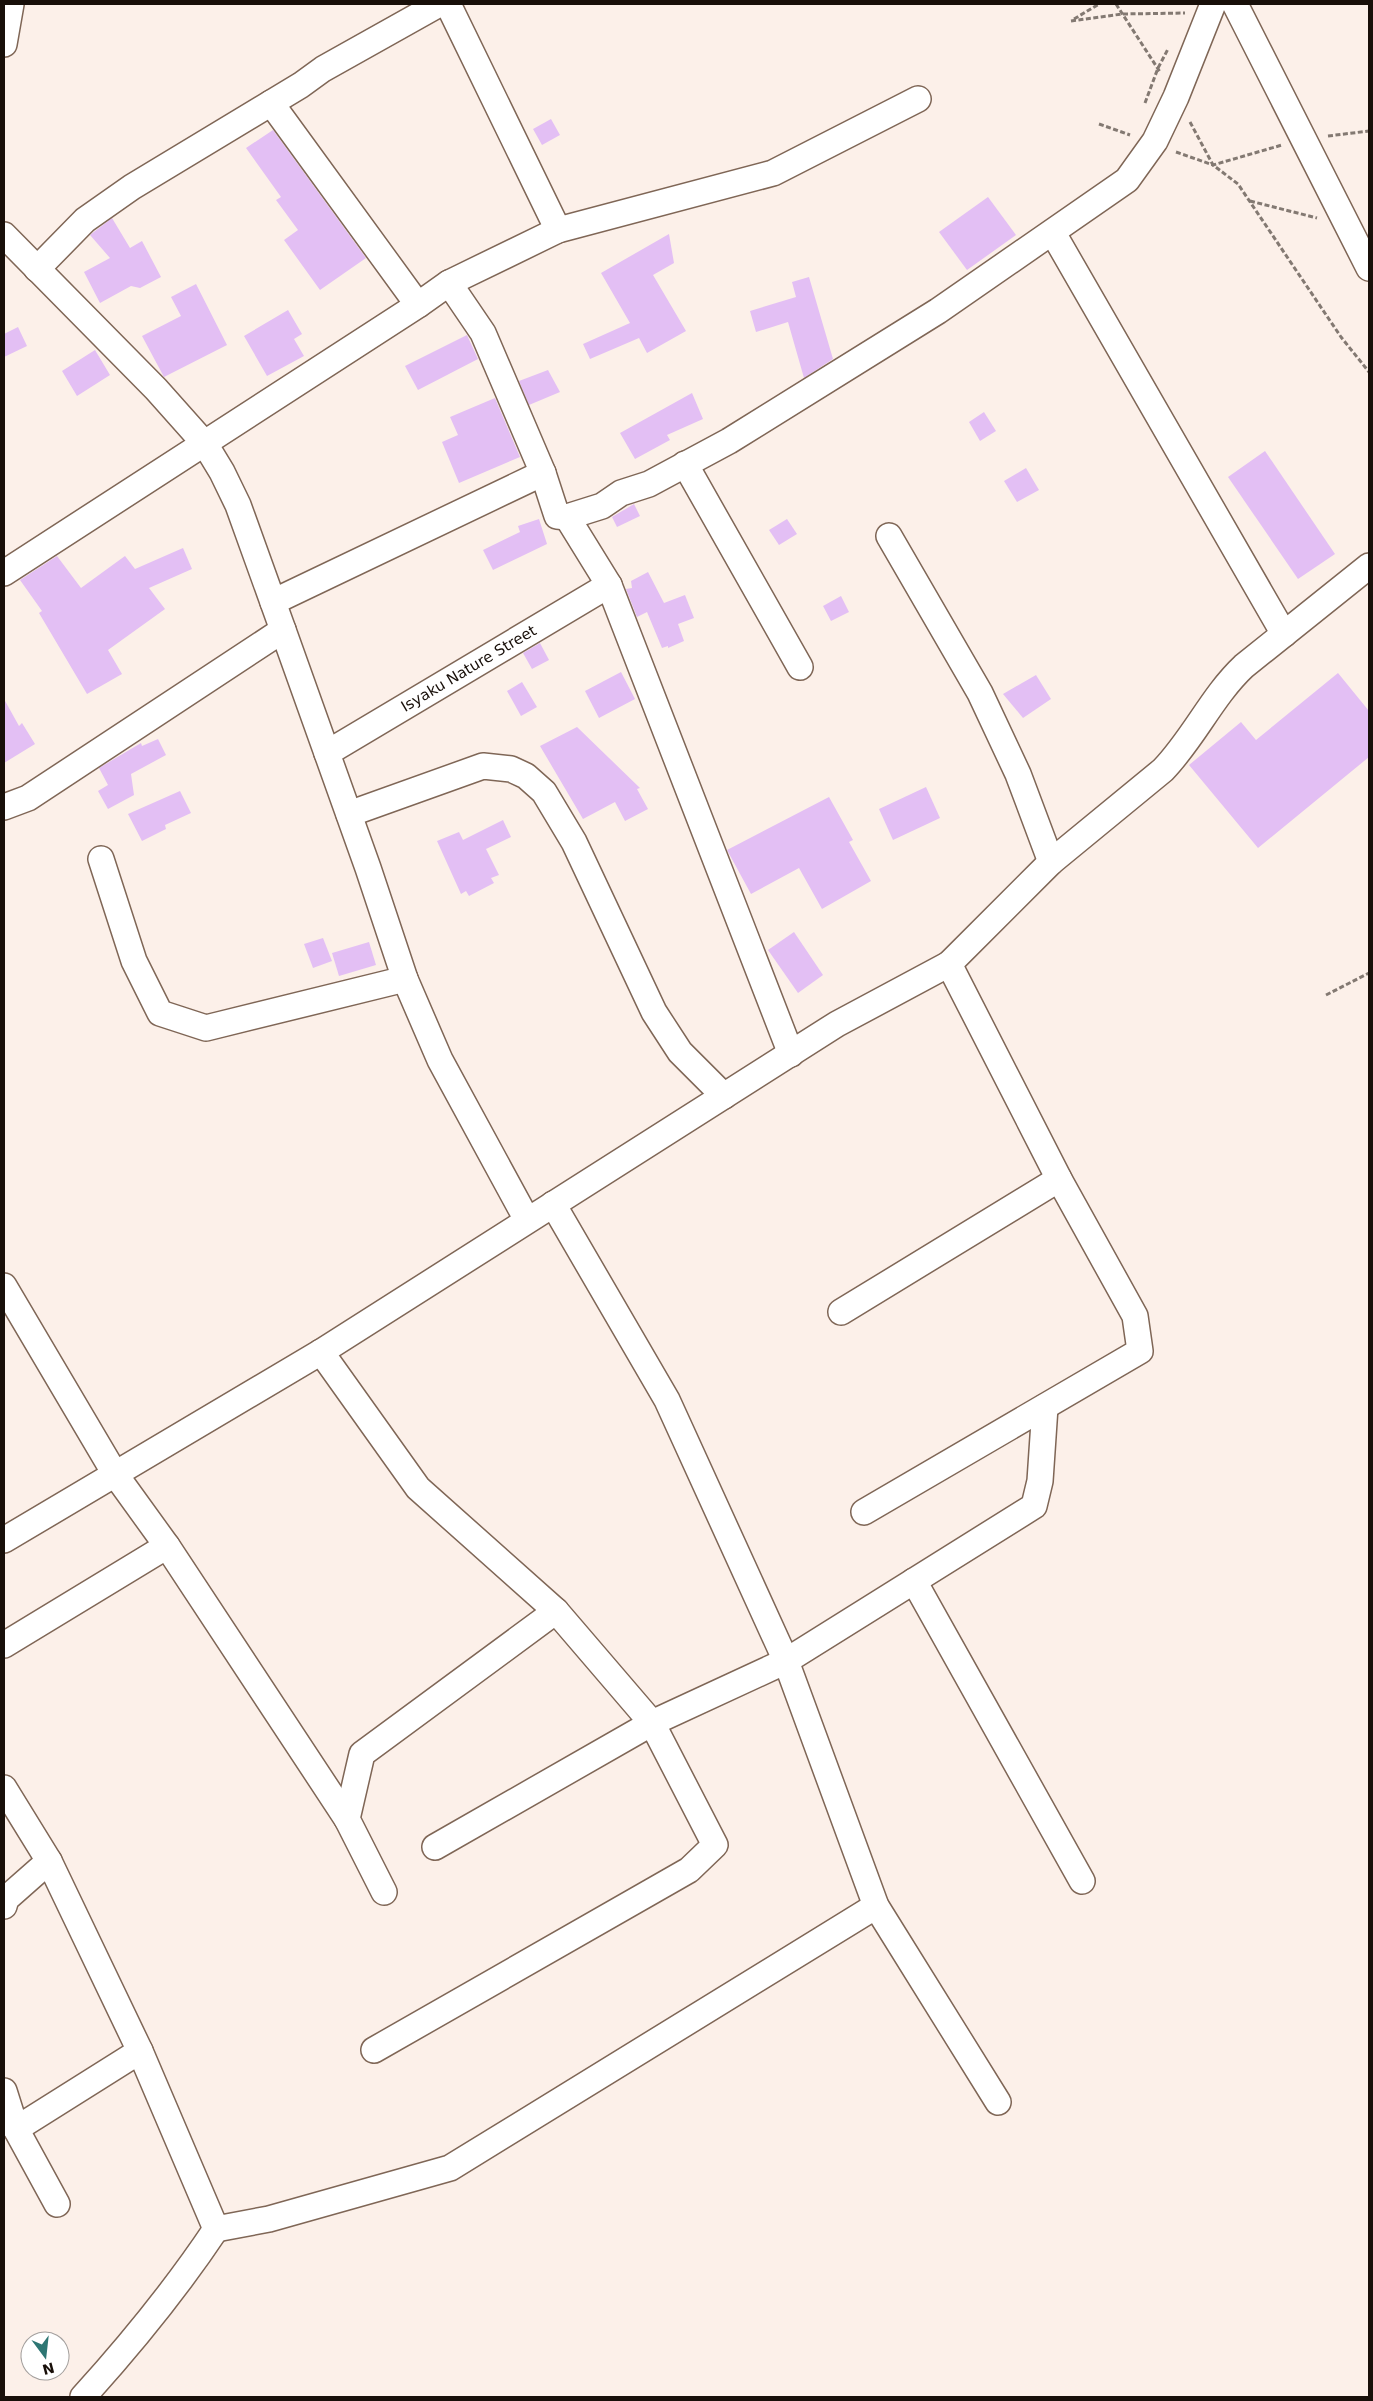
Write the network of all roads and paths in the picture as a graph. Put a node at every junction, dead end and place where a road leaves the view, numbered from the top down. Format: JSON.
{"nodes":[{"id":1,"x":11,"y":4,"type":"edge"},
{"id":2,"x":439,"y":4,"type":"edge"},
{"id":3,"x":448,"y":4,"type":"edge"},
{"id":4,"x":1099,"y":4,"type":"edge"},
{"id":5,"x":1116,"y":4,"type":"edge"},
{"id":6,"x":1213,"y":4,"type":"edge"},
{"id":7,"x":1235,"y":4,"type":"edge"},
{"id":8,"x":1187,"y":13,"type":"dead end"},
{"id":9,"x":1122,"y":14,"type":"junction"},
{"id":10,"x":4,"y":44,"type":"edge"},
{"id":11,"x":1176,"y":97,"type":"junction"},
{"id":12,"x":918,"y":99,"type":"dead end"},
{"id":13,"x":271,"y":103,"type":"junction"},
{"id":14,"x":1369,"y":131,"type":"edge"},
{"id":15,"x":1304,"y":139,"type":"junction"},
{"id":16,"x":1213,"y":165,"type":"junction"},
{"id":17,"x":1250,"y":201,"type":"junction"},
{"id":18,"x":1347,"y":225,"type":"junction"},
{"id":19,"x":558,"y":230,"type":"junction"},
{"id":20,"x":1053,"y":232,"type":"junction"},
{"id":21,"x":4,"y":235,"type":"edge"},
{"id":22,"x":1369,"y":268,"type":"edge"},
{"id":23,"x":37,"y":269,"type":"junction"},
{"id":24,"x":449,"y":283,"type":"junction"},
{"id":25,"x":418,"y":305,"type":"junction"},
{"id":26,"x":1369,"y":372,"type":"edge"},
{"id":27,"x":205,"y":444,"type":"junction"},
{"id":28,"x":685,"y":464,"type":"junction"},
{"id":29,"x":543,"y":473,"type":"junction"},
{"id":30,"x":567,"y":517,"type":"junction"},
{"id":31,"x":889,"y":536,"type":"dead end"},
{"id":32,"x":1369,"y":566,"type":"edge"},
{"id":33,"x":4,"y":573,"type":"edge"},
{"id":34,"x":610,"y":585,"type":"junction"},
{"id":35,"x":273,"y":602,"type":"junction"},
{"id":36,"x":283,"y":630,"type":"junction"},
{"id":37,"x":1284,"y":634,"type":"junction"},
{"id":38,"x":800,"y":667,"type":"dead end"},
{"id":39,"x":327,"y":753,"type":"junction"},
{"id":40,"x":4,"y":807,"type":"edge"},
{"id":41,"x":349,"y":814,"type":"junction"},
{"id":42,"x":101,"y":859,"type":"dead end"},
{"id":43,"x":1051,"y":862,"type":"junction"},
{"id":44,"x":949,"y":964,"type":"junction"},
{"id":45,"x":1369,"y":973,"type":"edge"},
{"id":46,"x":405,"y":979,"type":"junction"},
{"id":47,"x":1326,"y":996,"type":"dead end"},
{"id":48,"x":791,"y":1054,"type":"junction"},
{"id":49,"x":724,"y":1096,"type":"junction"},
{"id":50,"x":1059,"y":1179,"type":"junction"},
{"id":51,"x":553,"y":1204,"type":"junction"},
{"id":52,"x":527,"y":1220,"type":"junction"},
{"id":53,"x":4,"y":1286,"type":"edge"},
{"id":54,"x":841,"y":1312,"type":"dead end"},
{"id":55,"x":321,"y":1352,"type":"junction"},
{"id":56,"x":1045,"y":1407,"type":"junction"},
{"id":57,"x":115,"y":1474,"type":"junction"},
{"id":58,"x":864,"y":1512,"type":"dead end"},
{"id":59,"x":4,"y":1540,"type":"edge"},
{"id":60,"x":167,"y":1546,"type":"junction"},
{"id":61,"x":914,"y":1581,"type":"junction"},
{"id":62,"x":556,"y":1611,"type":"junction"},
{"id":63,"x":4,"y":1645,"type":"edge"},
{"id":64,"x":786,"y":1661,"type":"junction"},
{"id":65,"x":652,"y":1722,"type":"junction"},
{"id":66,"x":4,"y":1788,"type":"edge"},
{"id":67,"x":346,"y":1819,"type":"junction"},
{"id":68,"x":435,"y":1847,"type":"dead end"},
{"id":69,"x":49,"y":1861,"type":"junction"},
{"id":70,"x":1082,"y":1881,"type":"dead end"},
{"id":71,"x":384,"y":1892,"type":"dead end"},
{"id":72,"x":4,"y":1906,"type":"edge"},
{"id":73,"x":876,"y":1906,"type":"junction"},
{"id":74,"x":374,"y":2050,"type":"dead end"},
{"id":75,"x":140,"y":2051,"type":"junction"},
{"id":76,"x":4,"y":2091,"type":"edge"},
{"id":77,"x":998,"y":2102,"type":"dead end"},
{"id":78,"x":16,"y":2129,"type":"junction"},
{"id":79,"x":56,"y":2204,"type":"dead end"},
{"id":80,"x":216,"y":2229,"type":"junction"},
{"id":81,"x":82,"y":2397,"type":"edge"}],
"edges":[{"from":1,"to":10,"type":"street"},
{"from":2,"to":13,"type":"street"},
{"from":3,"to":19,"type":"street"},
{"from":4,"to":9,"type":"path"},
{"from":5,"to":9,"type":"path"},
{"from":6,"to":11,"type":"street"},
{"from":7,"to":15,"type":"street"},
{"from":8,"to":9,"type":"path"},
{"from":9,"to":11,"type":"path"},
{"from":11,"to":16,"type":"path"},
{"from":11,"to":20,"type":"street"},
{"from":12,"to":19,"type":"street"},
{"from":13,"to":23,"type":"street"},
{"from":13,"to":25,"type":"street"},
{"from":14,"to":15,"type":"path"},
{"from":15,"to":16,"type":"path"},
{"from":15,"to":18,"type":"street"},
{"from":16,"to":17,"type":"path"},
{"from":17,"to":18,"type":"path"},
{"from":17,"to":26,"type":"path"},
{"from":18,"to":22,"type":"street"},
{"from":19,"to":24,"type":"street"},
{"from":20,"to":28,"type":"street"},
{"from":20,"to":37,"type":"street"},
{"from":21,"to":23,"type":"street"},
{"from":23,"to":27,"type":"street"},
{"from":24,"to":25,"type":"street"},
{"from":24,"to":29,"type":"street"},
{"from":25,"to":27,"type":"street"},
{"from":27,"to":33,"type":"street"},
{"from":27,"to":35,"type":"street"},
{"from":28,"to":30,"type":"street"},
{"from":28,"to":38,"type":"street"},
{"from":29,"to":30,"type":"street"},
{"from":29,"to":35,"type":"street"},
{"from":30,"to":34,"type":"street"},
{"from":31,"to":43,"type":"street"},
{"from":32,"to":37,"type":"street"},
{"from":34,"to":39,"type":"street","name":"Isyaku Nature Street"},
{"from":34,"to":48,"type":"street"},
{"from":35,"to":36,"type":"street"},
{"from":36,"to":39,"type":"street"},
{"from":36,"to":40,"type":"street"},
{"from":37,"to":43,"type":"street"},
{"from":39,"to":41,"type":"street"},
{"from":41,"to":46,"type":"street"},
{"from":41,"to":49,"type":"street"},
{"from":42,"to":46,"type":"street"},
{"from":43,"to":44,"type":"street"},
{"from":44,"to":48,"type":"street"},
{"from":44,"to":50,"type":"street"},
{"from":45,"to":47,"type":"path"},
{"from":46,"to":52,"type":"street"},
{"from":48,"to":49,"type":"street"},
{"from":49,"to":51,"type":"street"},
{"from":50,"to":54,"type":"street"},
{"from":50,"to":56,"type":"street"},
{"from":51,"to":52,"type":"street"},
{"from":51,"to":64,"type":"street"},
{"from":52,"to":55,"type":"street"},
{"from":53,"to":57,"type":"street"},
{"from":55,"to":57,"type":"street"},
{"from":55,"to":62,"type":"street"},
{"from":56,"to":58,"type":"street"},
{"from":56,"to":61,"type":"street"},
{"from":57,"to":59,"type":"street"},
{"from":57,"to":60,"type":"street"},
{"from":60,"to":63,"type":"street"},
{"from":60,"to":67,"type":"street"},
{"from":61,"to":64,"type":"street"},
{"from":61,"to":70,"type":"street"},
{"from":62,"to":65,"type":"street"},
{"from":62,"to":67,"type":"street"},
{"from":64,"to":65,"type":"street"},
{"from":64,"to":73,"type":"street"},
{"from":65,"to":68,"type":"street"},
{"from":65,"to":74,"type":"street"},
{"from":66,"to":69,"type":"street"},
{"from":67,"to":71,"type":"street"},
{"from":69,"to":72,"type":"street"},
{"from":69,"to":75,"type":"street"},
{"from":73,"to":77,"type":"street"},
{"from":73,"to":80,"type":"street"},
{"from":75,"to":78,"type":"street"},
{"from":75,"to":80,"type":"street"},
{"from":76,"to":78,"type":"street"},
{"from":78,"to":79,"type":"street"},
{"from":80,"to":81,"type":"street"}]}
